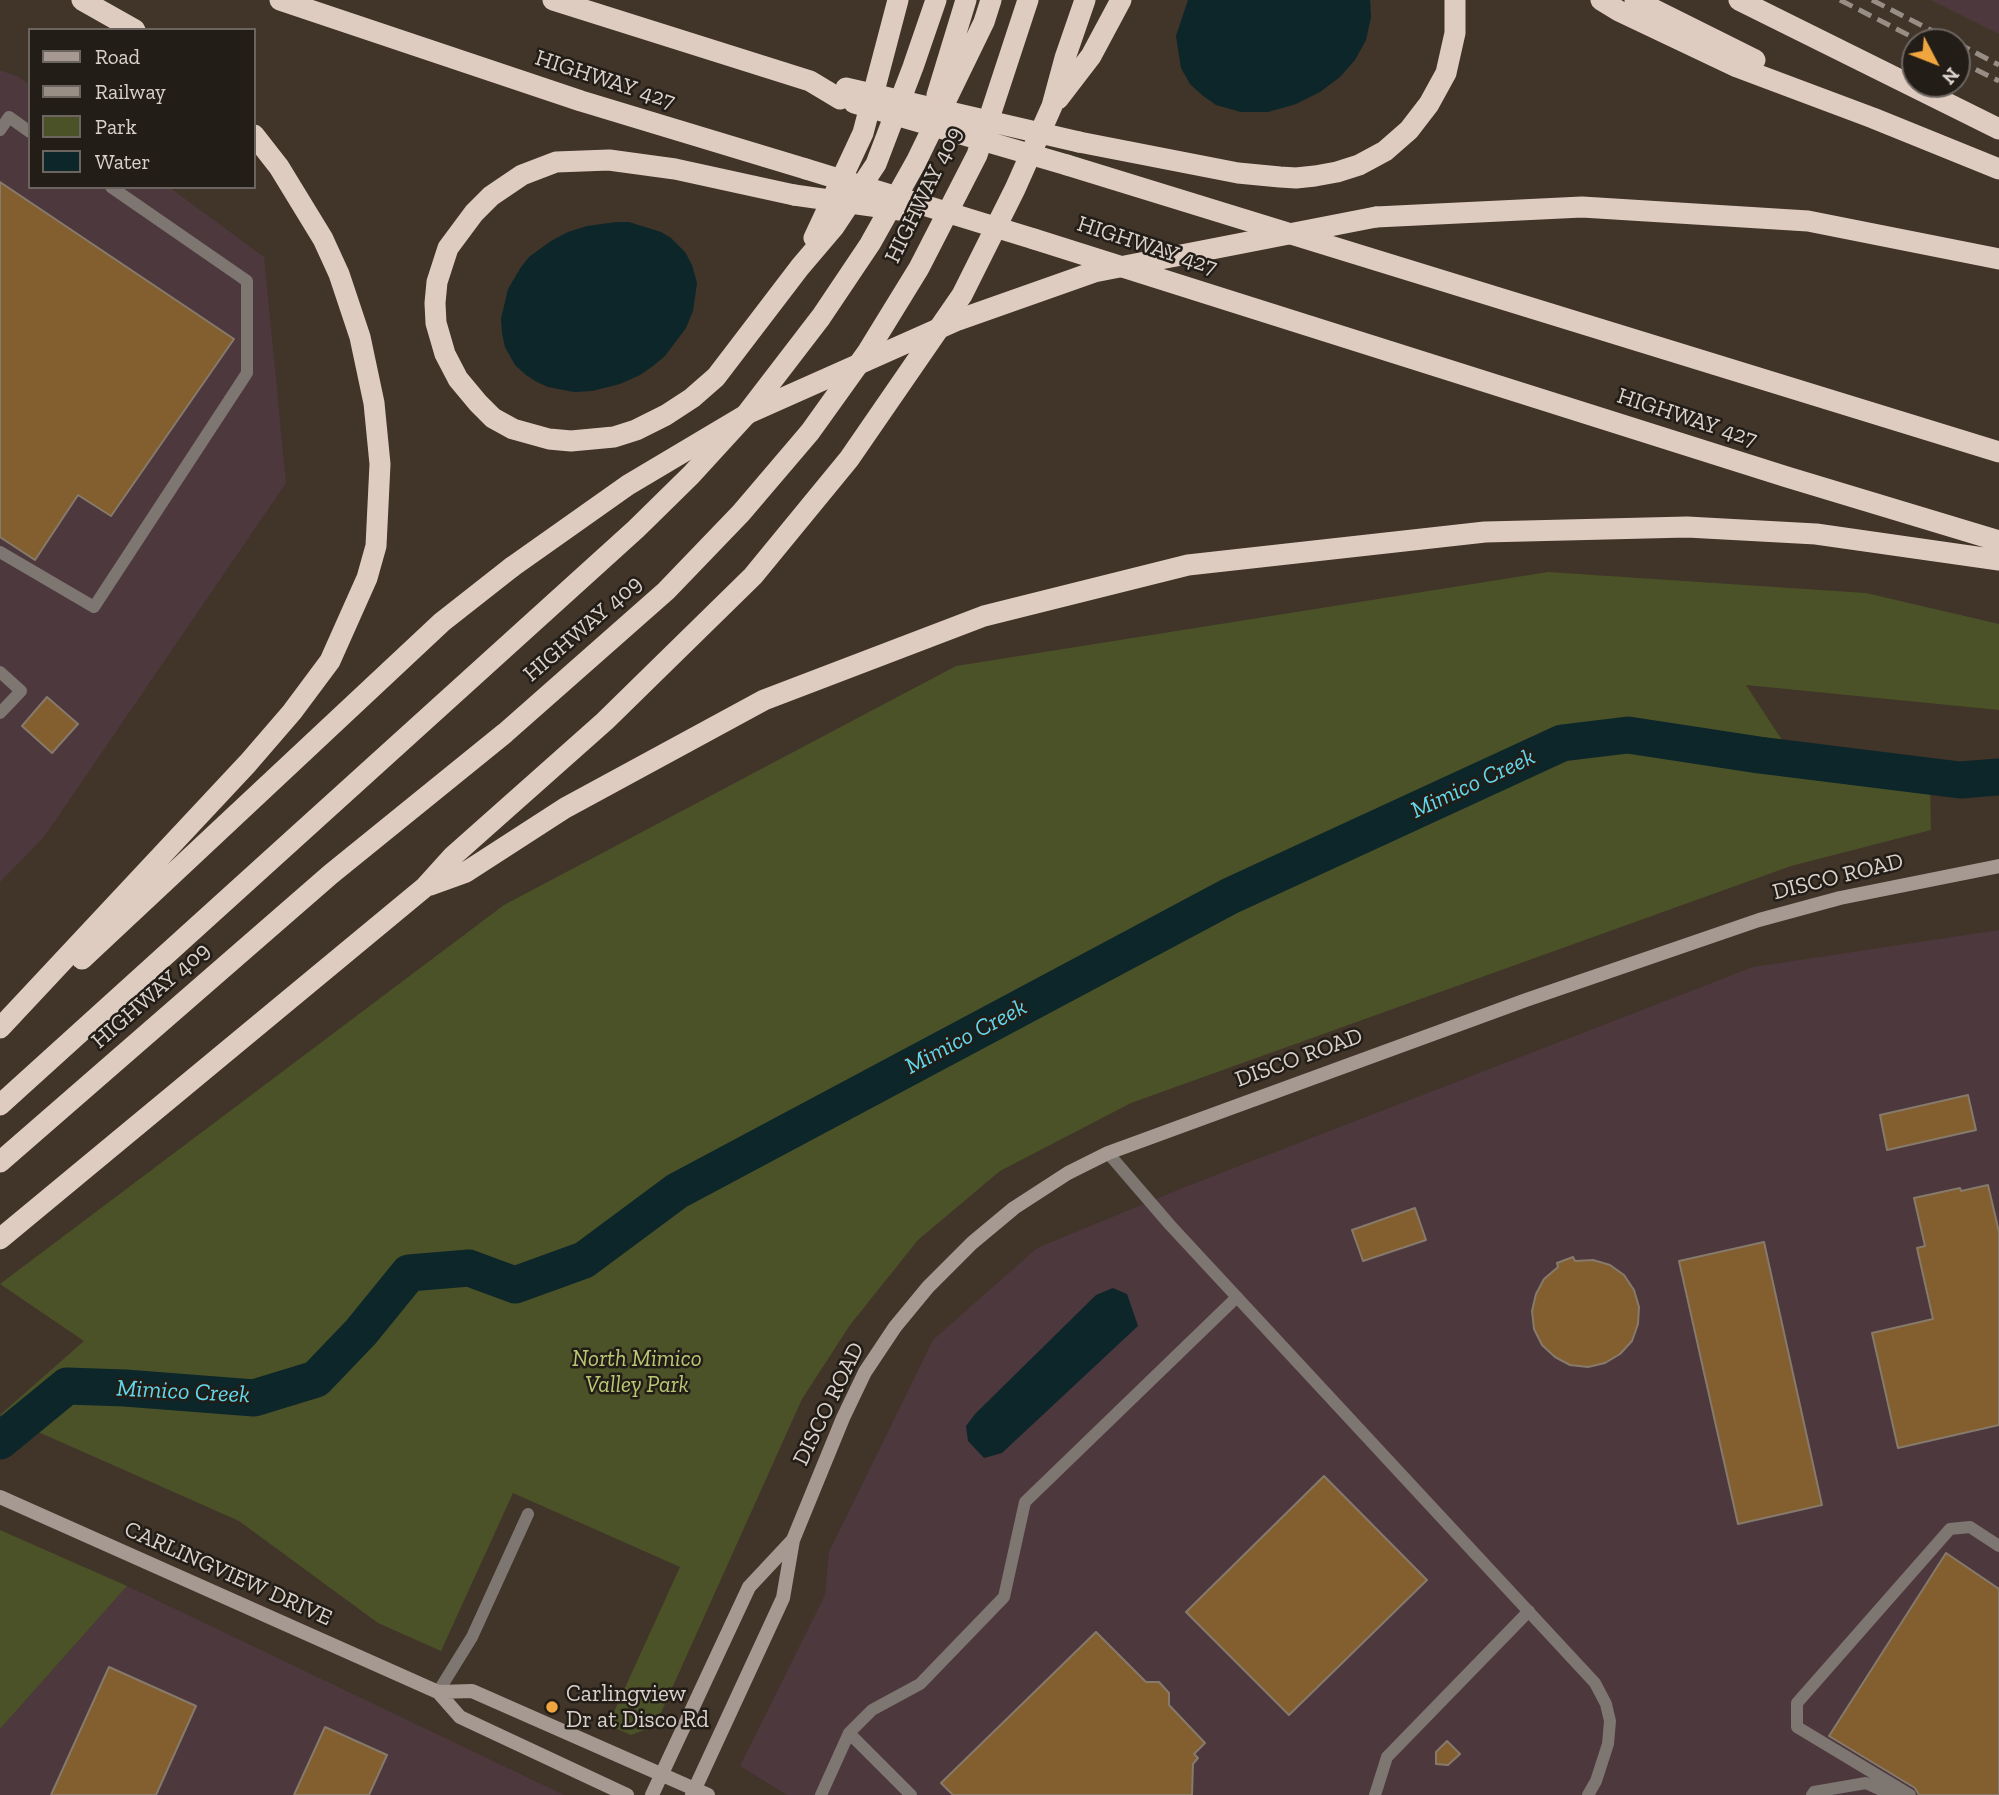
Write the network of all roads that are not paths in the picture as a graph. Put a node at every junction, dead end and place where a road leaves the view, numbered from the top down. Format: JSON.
{"nodes":[{"id":1,"x":82,"y":0,"type":"edge"},
{"id":2,"x":280,"y":0,"type":"edge"},
{"id":3,"x":553,"y":0,"type":"edge"},
{"id":4,"x":898,"y":0,"type":"edge"},
{"id":5,"x":936,"y":0,"type":"edge"},
{"id":6,"x":966,"y":0,"type":"edge"},
{"id":7,"x":991,"y":0,"type":"edge"},
{"id":8,"x":1028,"y":0,"type":"edge"},
{"id":9,"x":1085,"y":0,"type":"edge"},
{"id":10,"x":1121,"y":0,"type":"edge"},
{"id":11,"x":1455,"y":0,"type":"edge"},
{"id":12,"x":1601,"y":0,"type":"edge"},
{"id":13,"x":1635,"y":0,"type":"edge"},
{"id":14,"x":1739,"y":0,"type":"edge"},
{"id":15,"x":131,"y":28,"type":"edge"},
{"id":16,"x":843,"y":93,"type":"junction"},
{"id":17,"x":1052,"y":106,"type":"junction"},
{"id":18,"x":1874,"y":118,"type":"junction"},
{"id":19,"x":1999,"y":129,"type":"edge"},
{"id":20,"x":0,"y":130,"type":"edge"},
{"id":21,"x":28,"y":131,"type":"edge"},
{"id":22,"x":256,"y":138,"type":"edge"},
{"id":23,"x":916,"y":162,"type":"junction"},
{"id":24,"x":1999,"y":169,"type":"edge"},
{"id":25,"x":114,"y":189,"type":"edge"},
{"id":26,"x":975,"y":221,"type":"junction"},
{"id":27,"x":1999,"y":259,"type":"edge"},
{"id":28,"x":800,"y":267,"type":"junction"},
{"id":29,"x":1999,"y":452,"type":"edge"},
{"id":30,"x":1999,"y":541,"type":"edge"},
{"id":31,"x":0,"y":552,"type":"edge"},
{"id":32,"x":1999,"y":560,"type":"edge"},
{"id":33,"x":0,"y":672,"type":"edge"},
{"id":34,"x":0,"y":713,"type":"edge"},
{"id":35,"x":1999,"y":866,"type":"edge"},
{"id":36,"x":425,"y":887,"type":"junction"},
{"id":37,"x":0,"y":1028,"type":"edge"},
{"id":38,"x":0,"y":1037,"type":"edge"},
{"id":39,"x":0,"y":1105,"type":"edge"},
{"id":40,"x":1108,"y":1153,"type":"junction"},
{"id":41,"x":0,"y":1162,"type":"edge"},
{"id":42,"x":0,"y":1239,"type":"edge"},
{"id":43,"x":1237,"y":1297,"type":"junction"},
{"id":44,"x":1,"y":1497,"type":"edge"},
{"id":45,"x":528,"y":1514,"type":"dead end"},
{"id":46,"x":793,"y":1539,"type":"junction"},
{"id":47,"x":1999,"y":1546,"type":"edge"},
{"id":48,"x":1529,"y":1611,"type":"junction"},
{"id":49,"x":438,"y":1692,"type":"junction"},
{"id":50,"x":849,"y":1733,"type":"junction"},
{"id":51,"x":661,"y":1776,"type":"junction"},
{"id":52,"x":698,"y":1793,"type":"edge"},
{"id":53,"x":627,"y":1795,"type":"edge"},
{"id":54,"x":652,"y":1795,"type":"edge"},
{"id":55,"x":821,"y":1795,"type":"edge"},
{"id":56,"x":911,"y":1795,"type":"edge"},
{"id":57,"x":1375,"y":1795,"type":"edge"},
{"id":58,"x":1588,"y":1795,"type":"edge"},
{"id":59,"x":1812,"y":1795,"type":"edge"},
{"id":60,"x":1892,"y":1795,"type":"edge"},
{"id":61,"x":1910,"y":1795,"type":"edge"}],
"edges":[{"from":1,"to":15,"type":"highway"},
{"from":2,"to":26,"type":"highway","name":"HIGHWAY 427","bridge":true},
{"from":3,"to":16,"type":"highway"},
{"from":4,"to":28,"type":"highway"},
{"from":5,"to":28,"type":"highway"},
{"from":6,"to":23,"type":"highway"},
{"from":7,"to":23,"type":"highway","name":"HIGHWAY 409"},
{"from":8,"to":41,"type":"highway","name":"HIGHWAY 409"},
{"from":9,"to":17,"type":"highway"},
{"from":10,"to":17,"type":"highway"},
{"from":11,"to":16,"type":"highway","bridge":true},
{"from":12,"to":18,"type":"highway"},
{"from":13,"to":18,"type":"highway"},
{"from":14,"to":19,"type":"highway"},
{"from":16,"to":29,"type":"highway","bridge":true},
{"from":17,"to":36,"type":"highway"},
{"from":18,"to":24,"type":"highway"},
{"from":20,"to":21,"type":"lane"},
{"from":22,"to":37,"type":"highway"},
{"from":23,"to":39,"type":"highway","name":"HIGHWAY 409"},
{"from":25,"to":31,"type":"lane"},
{"from":26,"to":28,"type":"highway","bridge":true},
{"from":26,"to":30,"type":"highway","name":"HIGHWAY 427","bridge":true},
{"from":27,"to":38,"type":"highway","bridge":true},
{"from":32,"to":36,"type":"highway"},
{"from":33,"to":34,"type":"lane"},
{"from":35,"to":40,"type":"main road","name":"DISCO ROAD"},
{"from":36,"to":42,"type":"highway"},
{"from":40,"to":43,"type":"lane"},
{"from":40,"to":46,"type":"main road","name":"DISCO ROAD"},
{"from":43,"to":48,"type":"lane"},
{"from":43,"to":50,"type":"lane"},
{"from":44,"to":49,"type":"main road","name":"CARLINGVIEW DRIVE"},
{"from":45,"to":49,"type":"lane"},
{"from":46,"to":51,"type":"main road","name":"DISCO ROAD"},
{"from":46,"to":52,"type":"main road","name":"DISCO ROAD"},
{"from":47,"to":61,"type":"lane"},
{"from":48,"to":57,"type":"lane"},
{"from":48,"to":58,"type":"lane"},
{"from":49,"to":51,"type":"main road","name":"CARLINGVIEW DRIVE"},
{"from":49,"to":53,"type":"main road","name":"CARLINGVIEW DRIVE"},
{"from":50,"to":55,"type":"lane"},
{"from":50,"to":56,"type":"lane"},
{"from":51,"to":52,"type":"main road","name":"CARLINGVIEW DRIVE"},
{"from":51,"to":54,"type":"main road","name":"DISCO ROAD"},
{"from":59,"to":60,"type":"lane"}]}
